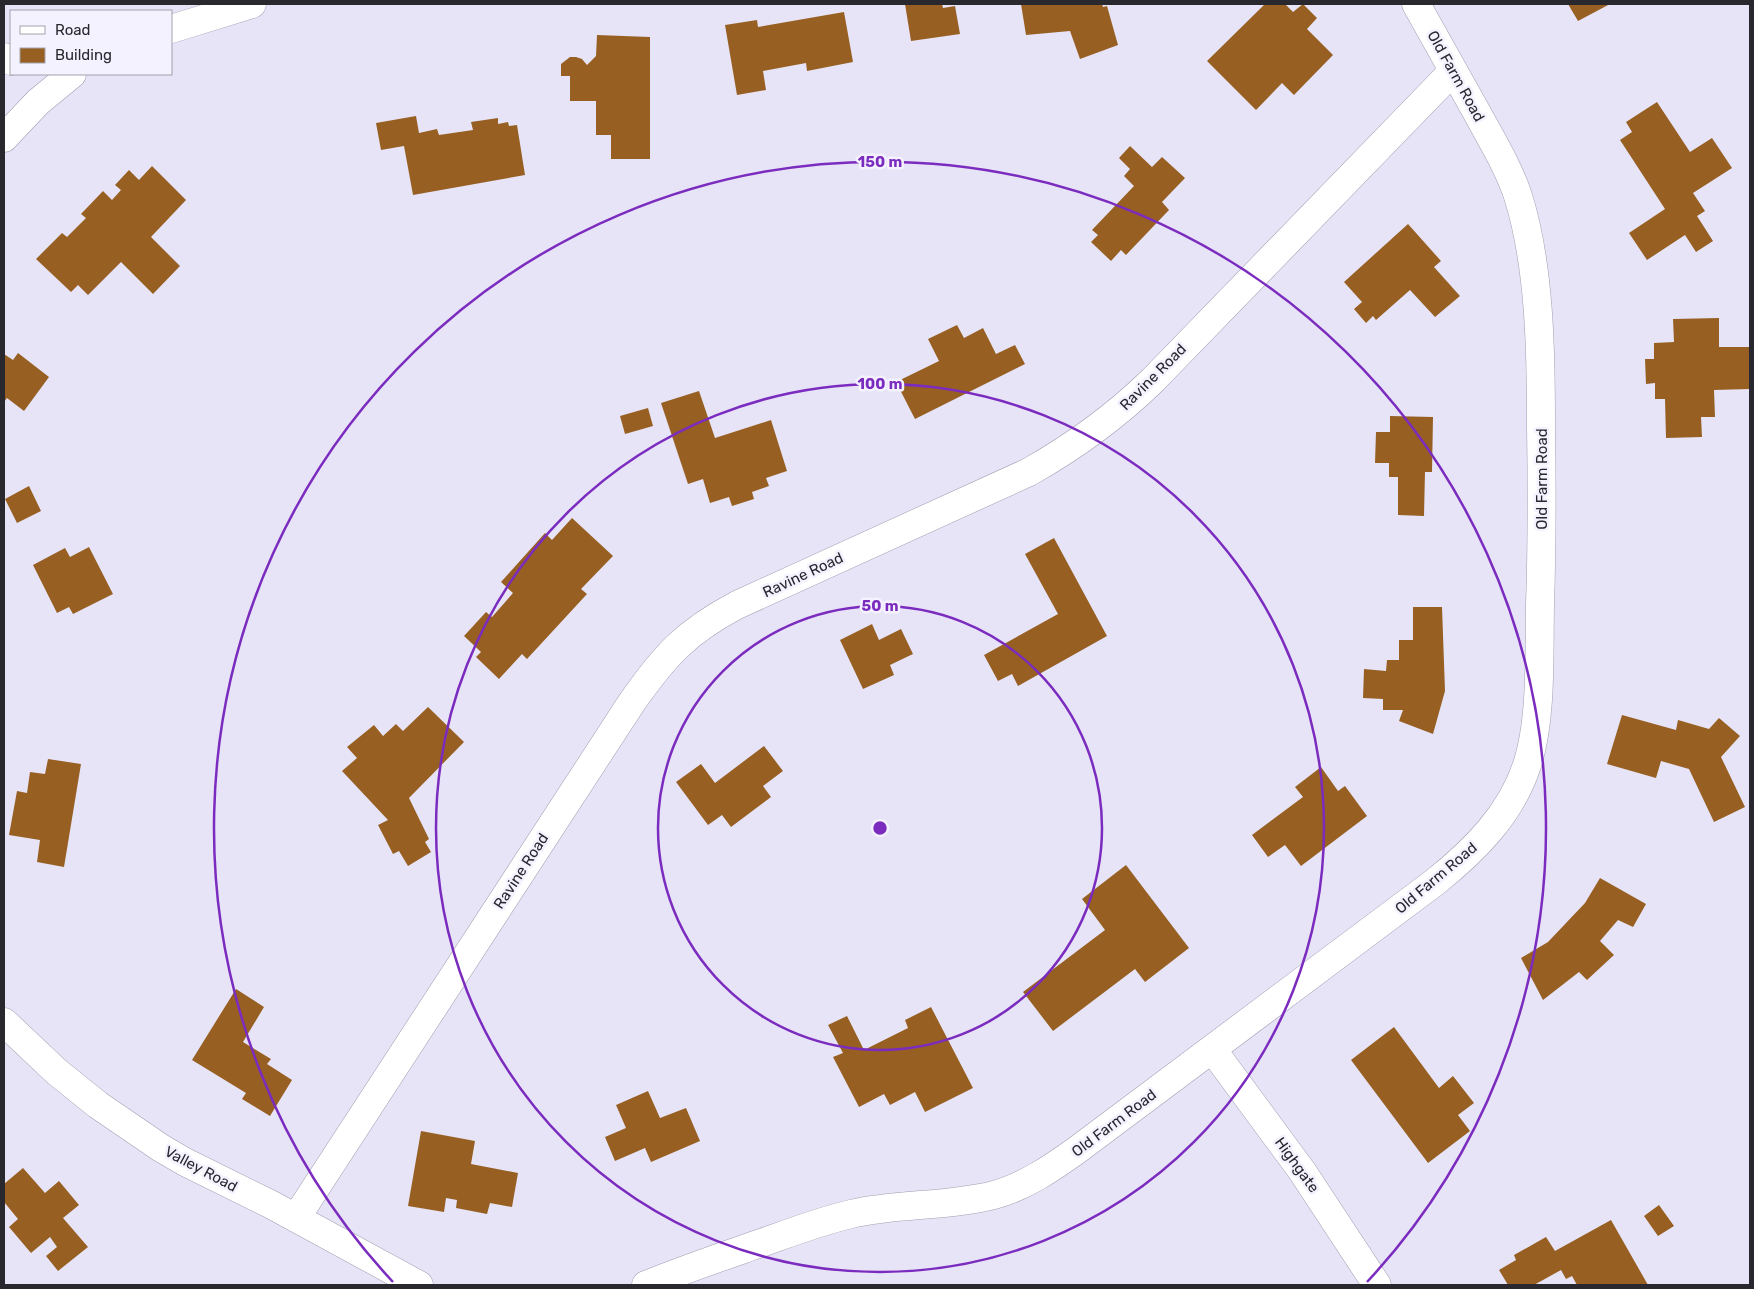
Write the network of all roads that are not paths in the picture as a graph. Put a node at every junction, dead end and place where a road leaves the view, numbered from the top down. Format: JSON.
{"nodes":[{"id":1,"x":252,"y":4,"type":"edge"},
{"id":2,"x":1416,"y":4,"type":"edge"},
{"id":3,"x":172,"y":29,"type":"edge"},
{"id":4,"x":1453,"y":71,"type":"junction"},
{"id":5,"x":71,"y":75,"type":"edge"},
{"id":6,"x":4,"y":138,"type":"edge"},
{"id":7,"x":4,"y":1022,"type":"edge"},
{"id":8,"x":1212,"y":1049,"type":"junction"},
{"id":9,"x":296,"y":1218,"type":"junction"},
{"id":10,"x":420,"y":1285,"type":"edge"},
{"id":11,"x":646,"y":1285,"type":"edge"},
{"id":12,"x":1378,"y":1285,"type":"edge"}],
"edges":[{"from":1,"to":3,"type":"street"},
{"from":2,"to":4,"type":"street","name":"Old Farm Road"},
{"from":4,"to":8,"type":"street","name":"Old Farm Road"},
{"from":4,"to":9,"type":"street","name":"Ravine Road"},
{"from":5,"to":6,"type":"street"},
{"from":7,"to":9,"type":"street","name":"Valley Road"},
{"from":8,"to":11,"type":"street","name":"Old Farm Road"},
{"from":8,"to":12,"type":"street","name":"Highgate"},
{"from":9,"to":10,"type":"street","name":"Valley Road"}]}
